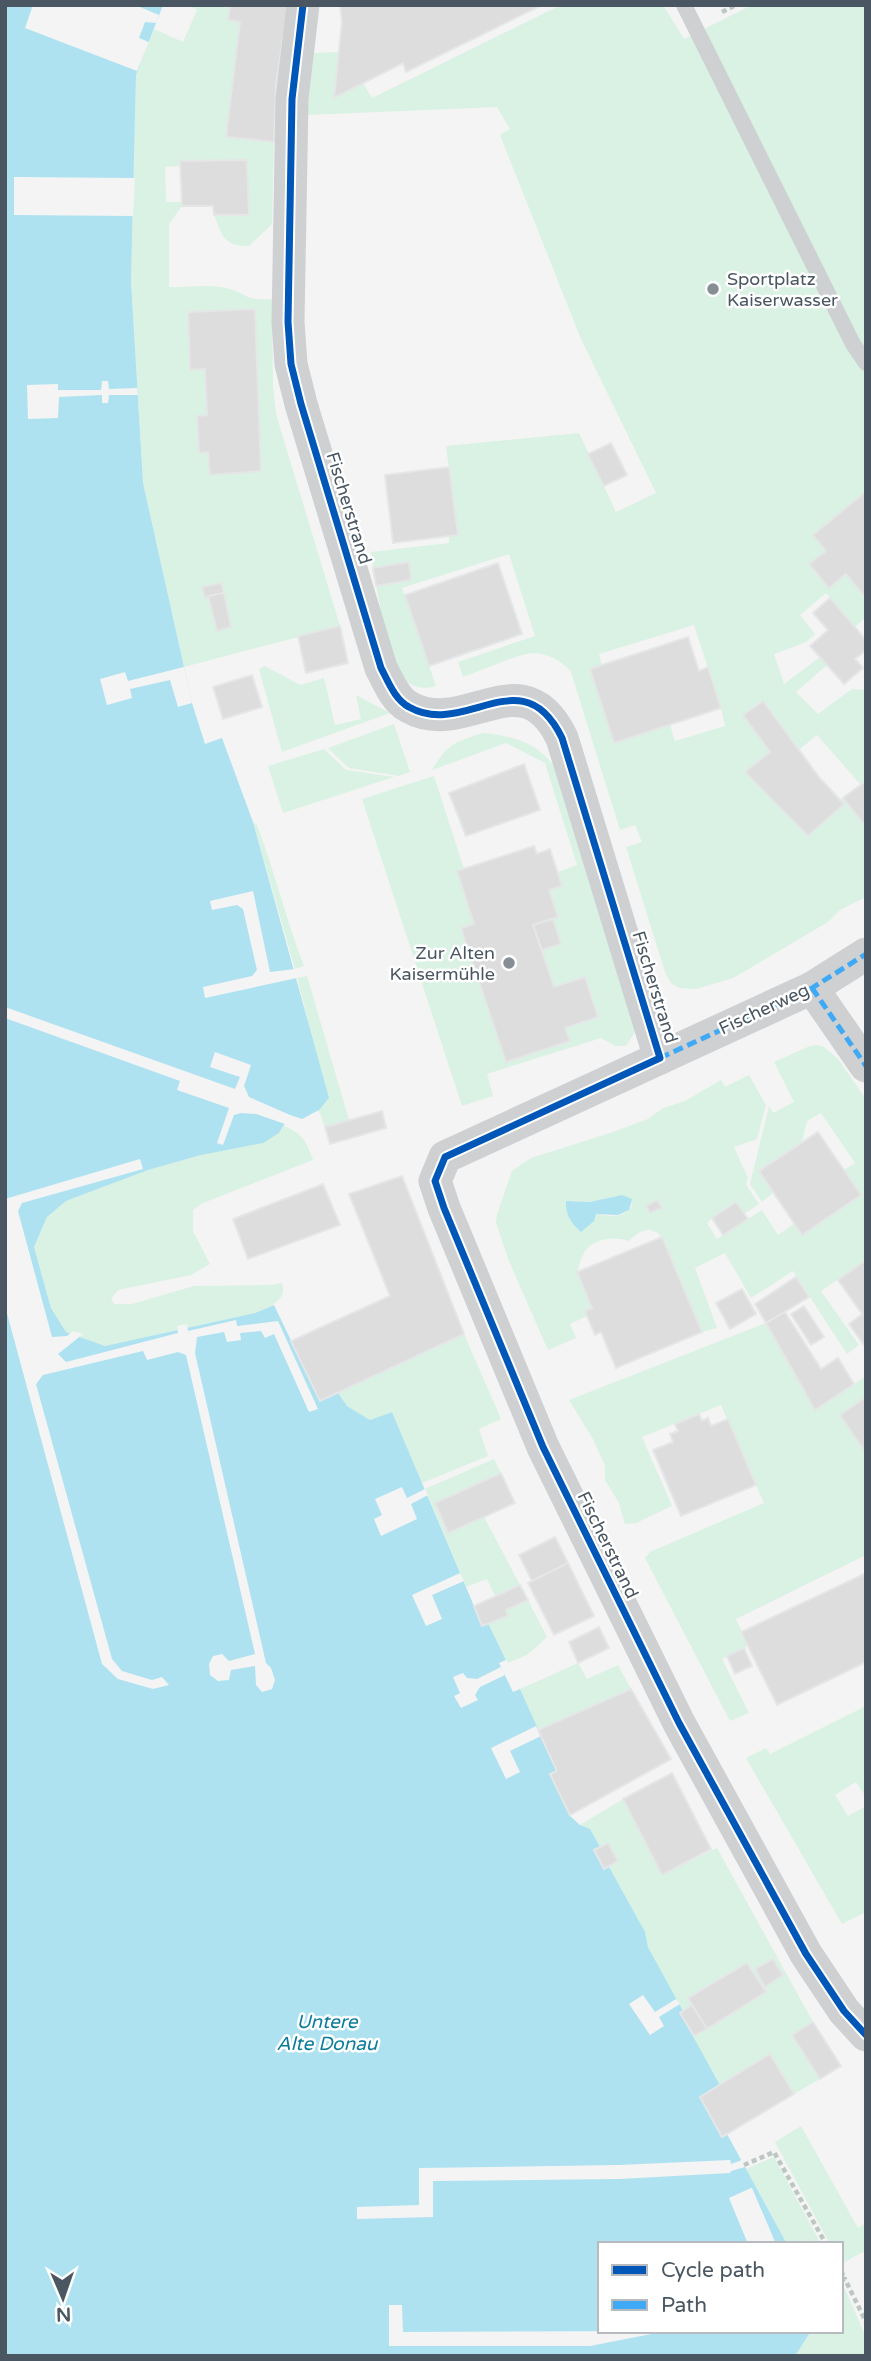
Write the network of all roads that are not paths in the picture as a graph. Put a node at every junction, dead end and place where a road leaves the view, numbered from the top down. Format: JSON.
{"nodes":[{"id":1,"x":303,"y":5,"type":"edge"},
{"id":2,"x":684,"y":5,"type":"edge"},
{"id":3,"x":696,"y":5,"type":"edge"},
{"id":4,"x":696,"y":25,"type":"junction"},
{"id":5,"x":866,"y":363,"type":"edge"},
{"id":6,"x":866,"y":954,"type":"edge"},
{"id":7,"x":812,"y":988,"type":"junction"},
{"id":8,"x":660,"y":1058,"type":"junction"},
{"id":9,"x":866,"y":1066,"type":"edge"},
{"id":10,"x":866,"y":2035,"type":"edge"}],
"edges":[{"from":1,"to":8,"type":"street","name":"Fischerstrand"},
{"from":2,"to":4,"type":"lane"},
{"from":3,"to":4,"type":"lane"},
{"from":4,"to":5,"type":"lane"},
{"from":6,"to":7,"type":"street","name":"Fischerweg"},
{"from":7,"to":8,"type":"street","name":"Fischerweg"},
{"from":7,"to":9,"type":"street"},
{"from":8,"to":10,"type":"street","name":"Fischerstrand"}]}
